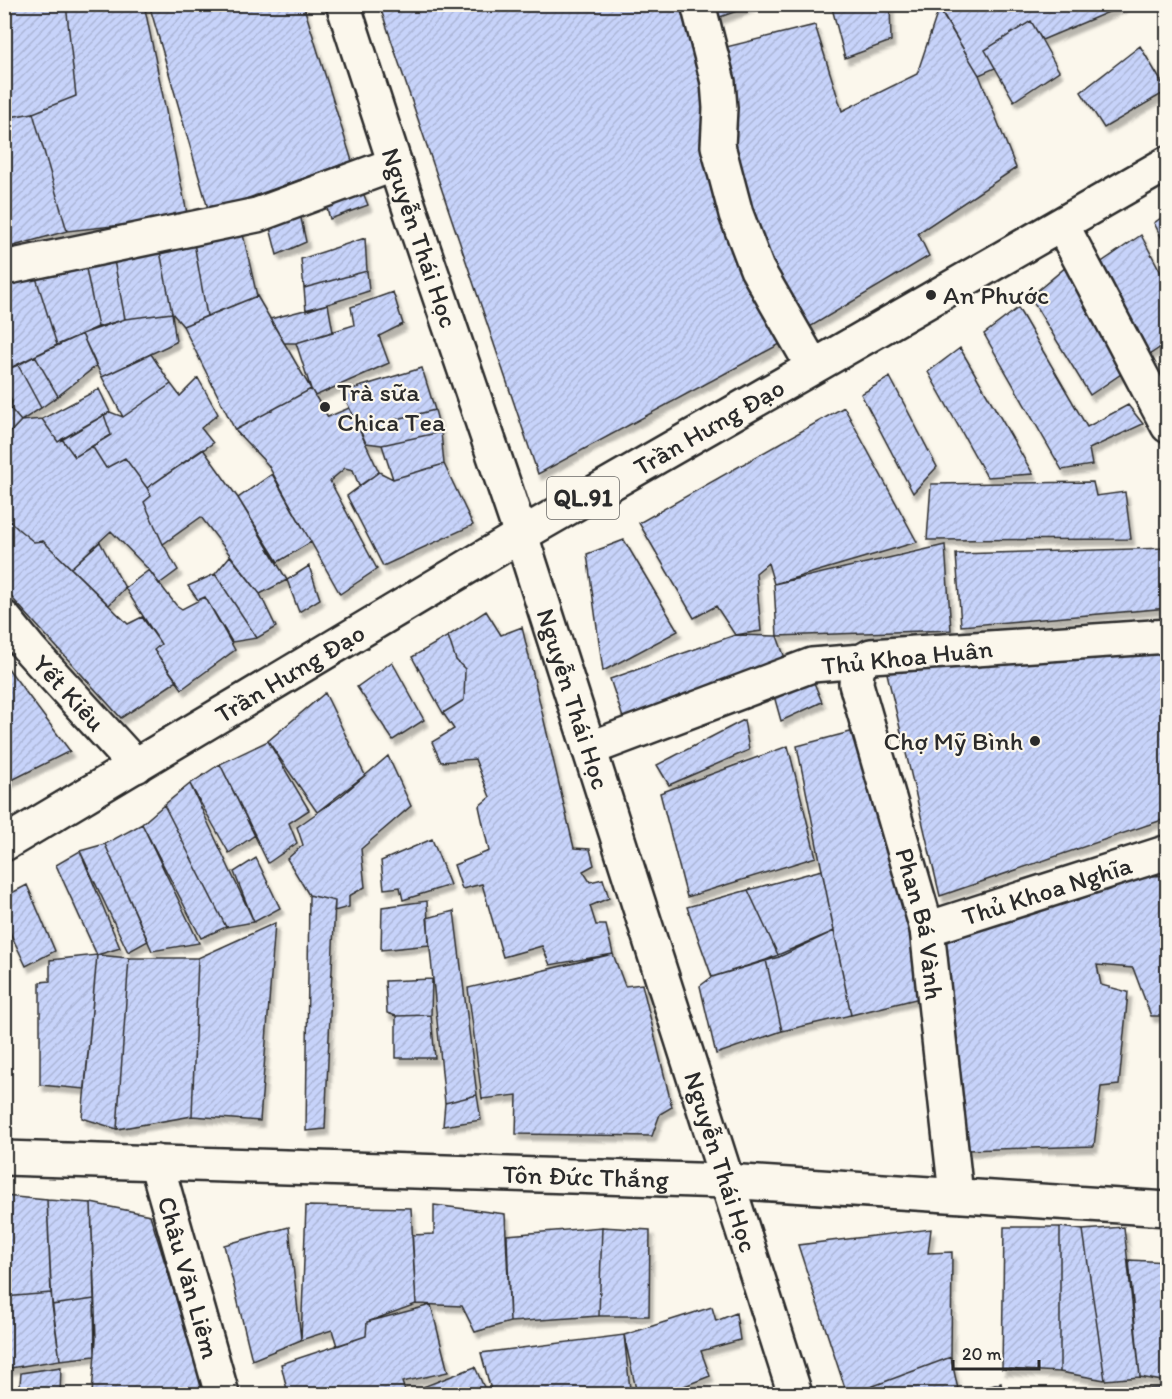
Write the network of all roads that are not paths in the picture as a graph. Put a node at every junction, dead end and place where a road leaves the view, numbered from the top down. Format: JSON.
{"nodes":[{"id":1,"x":343,"y":4,"type":"edge"},
{"id":2,"x":699,"y":4,"type":"edge"},
{"id":3,"x":1167,"y":163,"type":"edge"},
{"id":4,"x":395,"y":164,"type":"junction"},
{"id":5,"x":1062,"y":225,"type":"junction"},
{"id":6,"x":4,"y":268,"type":"edge"},
{"id":7,"x":812,"y":365,"type":"junction"},
{"id":8,"x":1167,"y":426,"type":"edge"},
{"id":9,"x":521,"y":535,"type":"junction"},
{"id":10,"x":4,"y":618,"type":"edge"},
{"id":11,"x":1167,"y":636,"type":"edge"},
{"id":12,"x":862,"y":661,"type":"junction"},
{"id":13,"x":589,"y":749,"type":"junction"},
{"id":14,"x":136,"y":766,"type":"junction"},
{"id":15,"x":4,"y":844,"type":"edge"},
{"id":16,"x":1167,"y":852,"type":"edge"},
{"id":17,"x":927,"y":929,"type":"junction"},
{"id":18,"x":4,"y":1158,"type":"edge"},
{"id":19,"x":156,"y":1162,"type":"junction"},
{"id":20,"x":726,"y":1181,"type":"junction"},
{"id":21,"x":956,"y":1195,"type":"junction"},
{"id":22,"x":1167,"y":1209,"type":"edge"},
{"id":23,"x":222,"y":1395,"type":"edge"},
{"id":24,"x":795,"y":1395,"type":"edge"}],
"edges":[{"from":1,"to":4,"type":"main road","name":"Nguyễn Thái Học"},
{"from":2,"to":7,"type":"main road"},
{"from":3,"to":5,"type":"main road","name":"Trần Hưng Đạo","number":"QL.91"},
{"from":4,"to":6,"type":"main road"},
{"from":4,"to":9,"type":"main road","name":"Nguyễn Thái Học"},
{"from":5,"to":7,"type":"main road","name":"Trần Hưng Đạo","number":"QL.91"},
{"from":5,"to":8,"type":"main road"},
{"from":7,"to":9,"type":"main road","name":"Trần Hưng Đạo","number":"QL.91"},
{"from":9,"to":13,"type":"main road","name":"Nguyễn Thái Học"},
{"from":9,"to":14,"type":"main road","name":"Trần Hưng Đạo","number":"QL.91"},
{"from":10,"to":14,"type":"main road","name":"Yết Kiêu"},
{"from":11,"to":12,"type":"main road","name":"Thủ Khoa Huân"},
{"from":12,"to":13,"type":"main road","name":"Thủ Khoa Huân"},
{"from":12,"to":17,"type":"main road","name":"Phan Bá Vành"},
{"from":13,"to":20,"type":"main road","name":"Nguyễn Thái Học"},
{"from":14,"to":15,"type":"main road","name":"Trần Hưng Đạo","number":"QL.91"},
{"from":16,"to":17,"type":"main road","name":"Thủ Khoa Nghĩa"},
{"from":17,"to":21,"type":"main road","name":"Phan Bá Vành"},
{"from":18,"to":19,"type":"main road","name":"Tôn Đức Thắng"},
{"from":19,"to":20,"type":"main road","name":"Tôn Đức Thắng"},
{"from":19,"to":23,"type":"main road","name":"Châu Văn Liêm"},
{"from":20,"to":21,"type":"main road","name":"Tôn Đức Thắng"},
{"from":20,"to":24,"type":"main road","name":"Nguyễn Thái Học"},
{"from":21,"to":22,"type":"main road","name":"Tôn Đức Thắng"}]}
